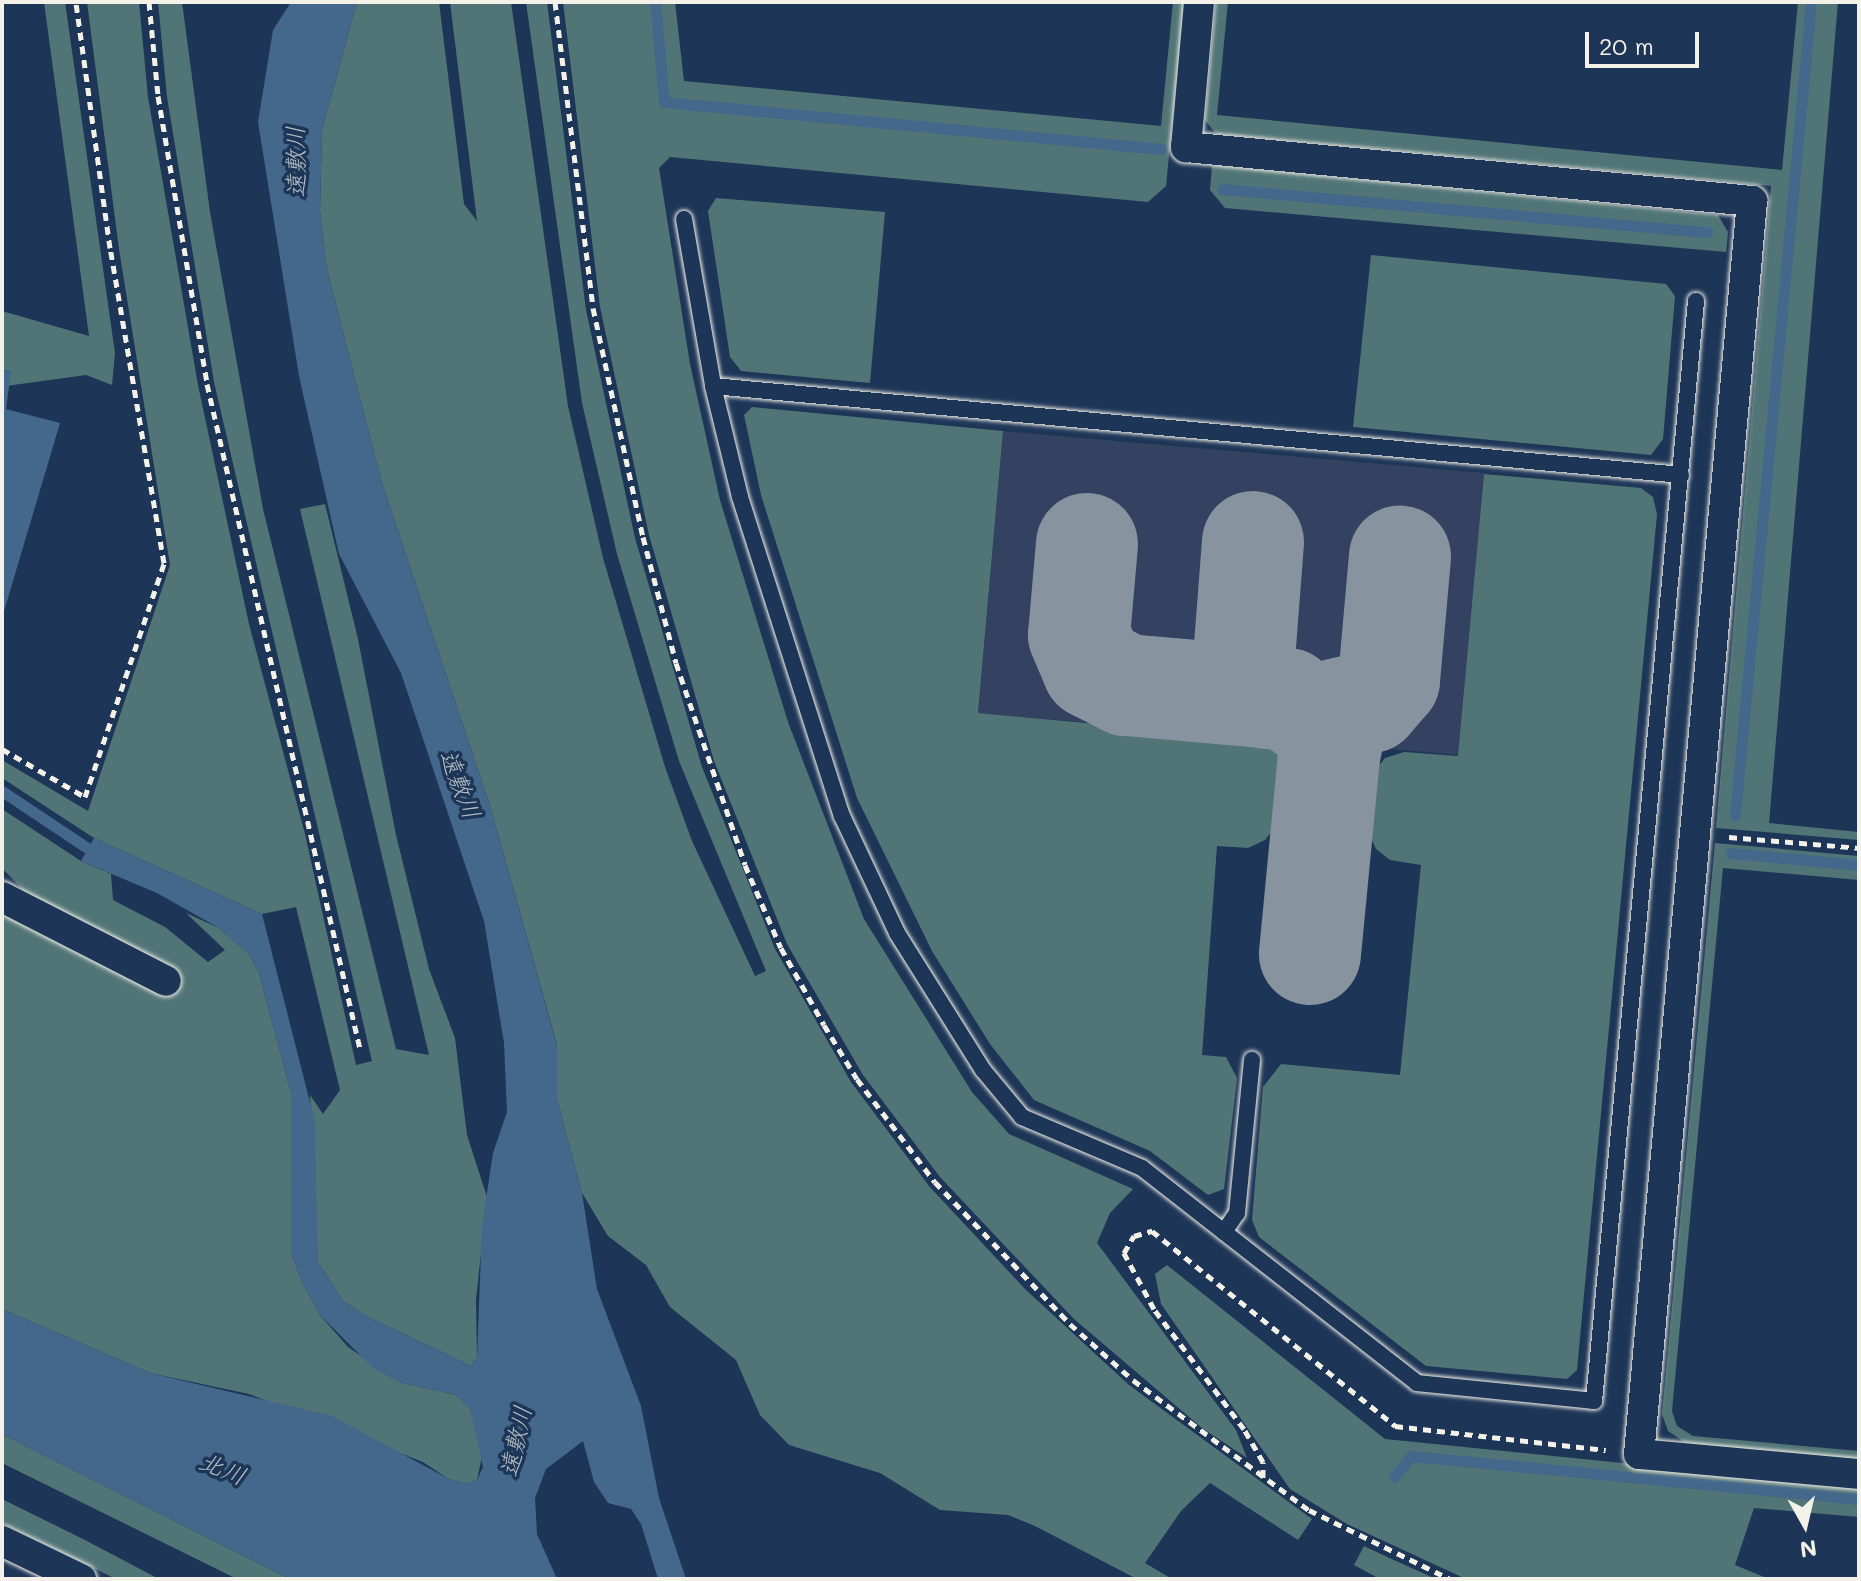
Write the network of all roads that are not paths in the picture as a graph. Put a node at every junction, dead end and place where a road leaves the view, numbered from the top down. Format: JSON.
{"nodes":[{"id":1,"x":1199,"y":2,"type":"edge"},
{"id":2,"x":684,"y":219,"type":"dead end"},
{"id":3,"x":1696,"y":301,"type":"dead end"},
{"id":4,"x":713,"y":386,"type":"junction"},
{"id":5,"x":1681,"y":475,"type":"junction"},
{"id":6,"x":2,"y":897,"type":"edge"},
{"id":7,"x":166,"y":981,"type":"dead end"},
{"id":8,"x":1252,"y":1060,"type":"dead end"},
{"id":9,"x":1224,"y":1232,"type":"junction"},
{"id":10,"x":1859,"y":1474,"type":"edge"},
{"id":11,"x":2,"y":1541,"type":"edge"},
{"id":12,"x":81,"y":1579,"type":"edge"}],
"edges":[{"from":1,"to":10,"type":"street"},
{"from":2,"to":4,"type":"lane"},
{"from":3,"to":5,"type":"lane"},
{"from":4,"to":5,"type":"lane"},
{"from":4,"to":9,"type":"lane"},
{"from":5,"to":9,"type":"lane"},
{"from":6,"to":7,"type":"street"},
{"from":8,"to":9,"type":"lane"},
{"from":11,"to":12,"type":"street"}]}
